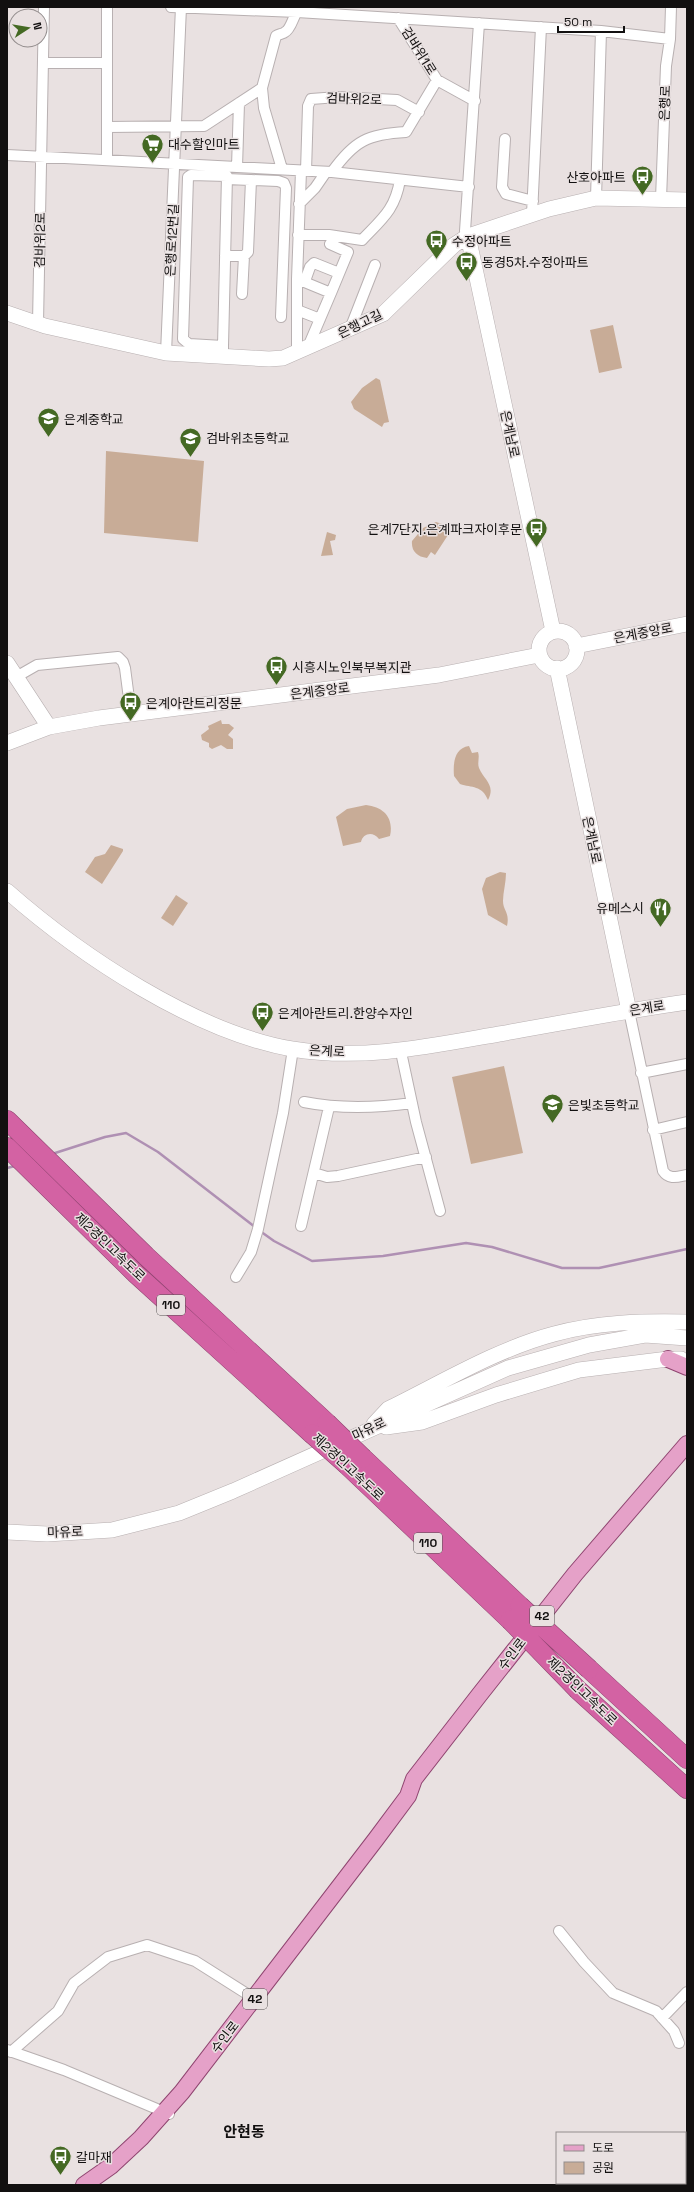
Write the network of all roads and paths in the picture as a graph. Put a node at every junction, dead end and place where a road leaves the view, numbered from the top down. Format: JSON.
{"nodes":[{"id":1,"x":44,"y":7,"type":"edge"},
{"id":2,"x":107,"y":7,"type":"edge"},
{"id":3,"x":178,"y":7,"type":"edge"},
{"id":4,"x":671,"y":7,"type":"edge"},
{"id":5,"x":297,"y":12,"type":"junction"},
{"id":6,"x":398,"y":18,"type":"junction"},
{"id":7,"x":479,"y":23,"type":"junction"},
{"id":8,"x":541,"y":27,"type":"junction"},
{"id":9,"x":601,"y":31,"type":"junction"},
{"id":10,"x":670,"y":39,"type":"junction"},
{"id":11,"x":43,"y":63,"type":"junction"},
{"id":12,"x":107,"y":63,"type":"junction"},
{"id":13,"x":437,"y":80,"type":"junction"},
{"id":14,"x":262,"y":88,"type":"junction"},
{"id":15,"x":475,"y":101,"type":"junction"},
{"id":16,"x":239,"y":103,"type":"junction"},
{"id":17,"x":419,"y":112,"type":"junction"},
{"id":18,"x":107,"y":127,"type":"junction"},
{"id":19,"x":177,"y":127,"type":"junction"},
{"id":20,"x":505,"y":139,"type":"dead end"},
{"id":21,"x":7,"y":155,"type":"edge"},
{"id":22,"x":41,"y":157,"type":"junction"},
{"id":23,"x":107,"y":160,"type":"junction"},
{"id":24,"x":176,"y":163,"type":"junction"},
{"id":25,"x":238,"y":167,"type":"junction"},
{"id":26,"x":282,"y":170,"type":"junction"},
{"id":27,"x":303,"y":171,"type":"junction"},
{"id":28,"x":329,"y":172,"type":"junction"},
{"id":29,"x":227,"y":179,"type":"junction"},
{"id":30,"x":251,"y":180,"type":"junction"},
{"id":31,"x":400,"y":180,"type":"junction"},
{"id":32,"x":469,"y":187,"type":"junction"},
{"id":33,"x":596,"y":198,"type":"junction"},
{"id":34,"x":661,"y":199,"type":"junction"},
{"id":35,"x":687,"y":200,"type":"edge"},
{"id":36,"x":299,"y":204,"type":"junction"},
{"id":37,"x":532,"y":208,"type":"junction"},
{"id":38,"x":298,"y":235,"type":"junction"},
{"id":39,"x":468,"y":236,"type":"junction"},
{"id":40,"x":330,"y":244,"type":"dead end"},
{"id":41,"x":225,"y":256,"type":"junction"},
{"id":42,"x":244,"y":256,"type":"junction"},
{"id":43,"x":375,"y":265,"type":"dead end"},
{"id":44,"x":339,"y":273,"type":"junction"},
{"id":45,"x":301,"y":280,"type":"junction"},
{"id":46,"x":331,"y":293,"type":"junction"},
{"id":47,"x":242,"y":294,"type":"dead end"},
{"id":48,"x":297,"y":310,"type":"junction"},
{"id":49,"x":7,"y":313,"type":"edge"},
{"id":50,"x":281,"y":318,"type":"dead end"},
{"id":51,"x":320,"y":319,"type":"junction"},
{"id":52,"x":38,"y":323,"type":"junction"},
{"id":53,"x":350,"y":329,"type":"junction"},
{"id":54,"x":302,"y":350,"type":"junction"},
{"id":55,"x":223,"y":351,"type":"junction"},
{"id":56,"x":166,"y":353,"type":"junction"},
{"id":57,"x":687,"y":624,"type":"edge"},
{"id":58,"x":553,"y":631,"type":"junction"},
{"id":59,"x":576,"y":646,"type":"junction"},
{"id":60,"x":539,"y":655,"type":"junction"},
{"id":61,"x":7,"y":663,"type":"edge"},
{"id":62,"x":557,"y":668,"type":"junction"},
{"id":63,"x":16,"y":677,"type":"junction"},
{"id":64,"x":131,"y":714,"type":"junction"},
{"id":65,"x":49,"y":727,"type":"junction"},
{"id":66,"x":7,"y":743,"type":"edge"},
{"id":67,"x":7,"y":891,"type":"edge"},
{"id":68,"x":687,"y":1002,"type":"edge"},
{"id":69,"x":629,"y":1011,"type":"junction"},
{"id":70,"x":292,"y":1049,"type":"junction"},
{"id":71,"x":401,"y":1052,"type":"junction"},
{"id":72,"x":687,"y":1064,"type":"edge"},
{"id":73,"x":641,"y":1073,"type":"junction"},
{"id":74,"x":304,"y":1102,"type":"dead end"},
{"id":75,"x":412,"y":1103,"type":"junction"},
{"id":76,"x":329,"y":1107,"type":"junction"},
{"id":77,"x":7,"y":1120,"type":"edge"},
{"id":78,"x":687,"y":1122,"type":"edge"},
{"id":79,"x":653,"y":1130,"type":"junction"},
{"id":80,"x":9,"y":1149,"type":"edge"},
{"id":81,"x":426,"y":1157,"type":"junction"},
{"id":82,"x":314,"y":1173,"type":"junction"},
{"id":83,"x":687,"y":1175,"type":"edge"},
{"id":84,"x":440,"y":1212,"type":"dead end"},
{"id":85,"x":301,"y":1226,"type":"dead end"},
{"id":86,"x":236,"y":1277,"type":"dead end"},
{"id":87,"x":687,"y":1322,"type":"edge"},
{"id":88,"x":687,"y":1338,"type":"edge"},
{"id":89,"x":668,"y":1359,"type":"junction"},
{"id":90,"x":687,"y":1360,"type":"edge"},
{"id":91,"x":687,"y":1367,"type":"edge"},
{"id":92,"x":320,"y":1428,"type":"junction"},
{"id":93,"x":367,"y":1430,"type":"junction"},
{"id":94,"x":685,"y":1449,"type":"edge"},
{"id":95,"x":7,"y":1532,"type":"edge"},
{"id":96,"x":515,"y":1613,"type":"junction"},
{"id":97,"x":687,"y":1760,"type":"edge"},
{"id":98,"x":687,"y":1789,"type":"edge"},
{"id":99,"x":559,"y":1931,"type":"dead end"},
{"id":100,"x":687,"y":1992,"type":"edge"},
{"id":101,"x":255,"y":1999,"type":"junction"},
{"id":102,"x":662,"y":2018,"type":"junction"},
{"id":103,"x":679,"y":2043,"type":"dead end"},
{"id":104,"x":9,"y":2051,"type":"edge"},
{"id":105,"x":168,"y":2114,"type":"junction"},
{"id":106,"x":84,"y":2185,"type":"edge"}],
"edges":[{"from":1,"to":11,"type":"street","name":"검바위2로"},
{"from":2,"to":12,"type":"street"},
{"from":3,"to":5,"type":"street","name":"검바위1로"},
{"from":3,"to":19,"type":"street","name":"은행로12번길"},
{"from":4,"to":10,"type":"street","name":"은행로"},
{"from":5,"to":6,"type":"street","name":"검바위1로"},
{"from":5,"to":14,"type":"street"},
{"from":6,"to":7,"type":"street","name":"검바위1로"},
{"from":6,"to":13,"type":"street","name":"검바위1로"},
{"from":7,"to":8,"type":"street","name":"검바위1로"},
{"from":7,"to":15,"type":"street"},
{"from":8,"to":9,"type":"street","name":"검바위1로"},
{"from":8,"to":37,"type":"street"},
{"from":9,"to":10,"type":"street","name":"검바위1로"},
{"from":9,"to":33,"type":"street"},
{"from":10,"to":34,"type":"street","name":"은행로"},
{"from":11,"to":12,"type":"street"},
{"from":11,"to":22,"type":"street","name":"검바위2로"},
{"from":12,"to":18,"type":"street"},
{"from":13,"to":15,"type":"street"},
{"from":13,"to":17,"type":"street","name":"검바위1로"},
{"from":14,"to":16,"type":"street"},
{"from":14,"to":26,"type":"street"},
{"from":15,"to":32,"type":"street"},
{"from":16,"to":19,"type":"street"},
{"from":16,"to":25,"type":"street"},
{"from":17,"to":27,"type":"street","name":"검바위2로"},
{"from":17,"to":28,"type":"street","name":"검바위1로"},
{"from":18,"to":19,"type":"street"},
{"from":18,"to":23,"type":"street"},
{"from":19,"to":24,"type":"street","name":"은행로12번길"},
{"from":20,"to":37,"type":"street"},
{"from":21,"to":22,"type":"street"},
{"from":22,"to":23,"type":"street"},
{"from":22,"to":52,"type":"street","name":"검바위2로"},
{"from":23,"to":24,"type":"street"},
{"from":24,"to":25,"type":"street"},
{"from":24,"to":56,"type":"street","name":"은행로12번길"},
{"from":25,"to":26,"type":"street"},
{"from":26,"to":27,"type":"street"},
{"from":27,"to":28,"type":"street"},
{"from":27,"to":36,"type":"street","name":"검바위2로"},
{"from":28,"to":31,"type":"street"},
{"from":28,"to":36,"type":"street"},
{"from":29,"to":30,"type":"street"},
{"from":29,"to":41,"type":"street"},
{"from":29,"to":55,"type":"street"},
{"from":30,"to":42,"type":"street"},
{"from":30,"to":50,"type":"street"},
{"from":31,"to":32,"type":"street"},
{"from":31,"to":38,"type":"street"},
{"from":32,"to":39,"type":"street"},
{"from":33,"to":34,"type":"street","name":"은행고길"},
{"from":33,"to":37,"type":"street","name":"은행고길"},
{"from":34,"to":35,"type":"street","name":"은행고길"},
{"from":36,"to":38,"type":"street","name":"검바위2로"},
{"from":37,"to":39,"type":"street","name":"은행고길"},
{"from":38,"to":45,"type":"street","name":"검바위2로"},
{"from":39,"to":53,"type":"street","name":"은행고길"},
{"from":39,"to":58,"type":"street","name":"은계남로"},
{"from":40,"to":44,"type":"street"},
{"from":41,"to":42,"type":"street"},
{"from":41,"to":55,"type":"street"},
{"from":42,"to":47,"type":"street"},
{"from":43,"to":53,"type":"street"},
{"from":44,"to":45,"type":"street"},
{"from":44,"to":46,"type":"street"},
{"from":45,"to":46,"type":"street"},
{"from":45,"to":48,"type":"street","name":"검바위2로"},
{"from":46,"to":51,"type":"street"},
{"from":48,"to":51,"type":"street"},
{"from":48,"to":54,"type":"street","name":"검바위2로"},
{"from":49,"to":52,"type":"street","name":"은행고길"},
{"from":51,"to":54,"type":"street"},
{"from":52,"to":56,"type":"street","name":"은행고길"},
{"from":53,"to":54,"type":"street","name":"은행고길"},
{"from":54,"to":55,"type":"street","name":"은행고길"},
{"from":55,"to":56,"type":"street","name":"은행고길"},
{"from":57,"to":59,"type":"street","name":"은계중앙로"},
{"from":58,"to":59,"type":"street"},
{"from":58,"to":60,"type":"street"},
{"from":59,"to":62,"type":"street"},
{"from":60,"to":62,"type":"street"},
{"from":60,"to":64,"type":"street","name":"은계중앙로"},
{"from":61,"to":63,"type":"street"},
{"from":62,"to":69,"type":"street","name":"은계남로"},
{"from":63,"to":64,"type":"street"},
{"from":63,"to":65,"type":"street"},
{"from":64,"to":65,"type":"street","name":"은계중앙로"},
{"from":65,"to":66,"type":"street","name":"은계중앙로"},
{"from":67,"to":70,"type":"street","name":"은계로"},
{"from":68,"to":69,"type":"street","name":"은계로"},
{"from":69,"to":71,"type":"street","name":"은계로"},
{"from":69,"to":73,"type":"street"},
{"from":70,"to":71,"type":"street","name":"은계로"},
{"from":70,"to":86,"type":"street"},
{"from":71,"to":75,"type":"street"},
{"from":72,"to":73,"type":"street"},
{"from":73,"to":79,"type":"street"},
{"from":74,"to":76,"type":"street"},
{"from":75,"to":76,"type":"street"},
{"from":75,"to":81,"type":"street"},
{"from":76,"to":82,"type":"street"},
{"from":77,"to":92,"type":"highway","name":"제2경인고속도로","number":"110"},
{"from":78,"to":79,"type":"street"},
{"from":79,"to":83,"type":"street"},
{"from":80,"to":92,"type":"highway","name":"제2경인고속도로","number":"110"},
{"from":81,"to":82,"type":"street"},
{"from":81,"to":84,"type":"street"},
{"from":82,"to":85,"type":"street"},
{"from":87,"to":93,"type":"street"},
{"from":88,"to":93,"type":"street","name":"마유로"},
{"from":89,"to":90,"type":"street"},
{"from":89,"to":91,"type":"main road"},
{"from":89,"to":93,"type":"street"},
{"from":92,"to":96,"type":"highway","name":"제2경인고속도로","number":"110","bridge":true},
{"from":93,"to":95,"type":"street","name":"마유로"},
{"from":94,"to":101,"type":"main road","name":"수인로","number":"42"},
{"from":96,"to":97,"type":"highway","name":"제2경인고속도로","number":"110","bridge":true},
{"from":96,"to":98,"type":"highway","name":"제2경인고속도로","number":"110","bridge":true},
{"from":99,"to":102,"type":"street"},
{"from":100,"to":102,"type":"street"},
{"from":101,"to":104,"type":"street"},
{"from":101,"to":105,"type":"main road","name":"수인로","number":"42"},
{"from":102,"to":103,"type":"street"},
{"from":104,"to":105,"type":"street"},
{"from":105,"to":106,"type":"main road","name":"수인로","number":"42"}]}
